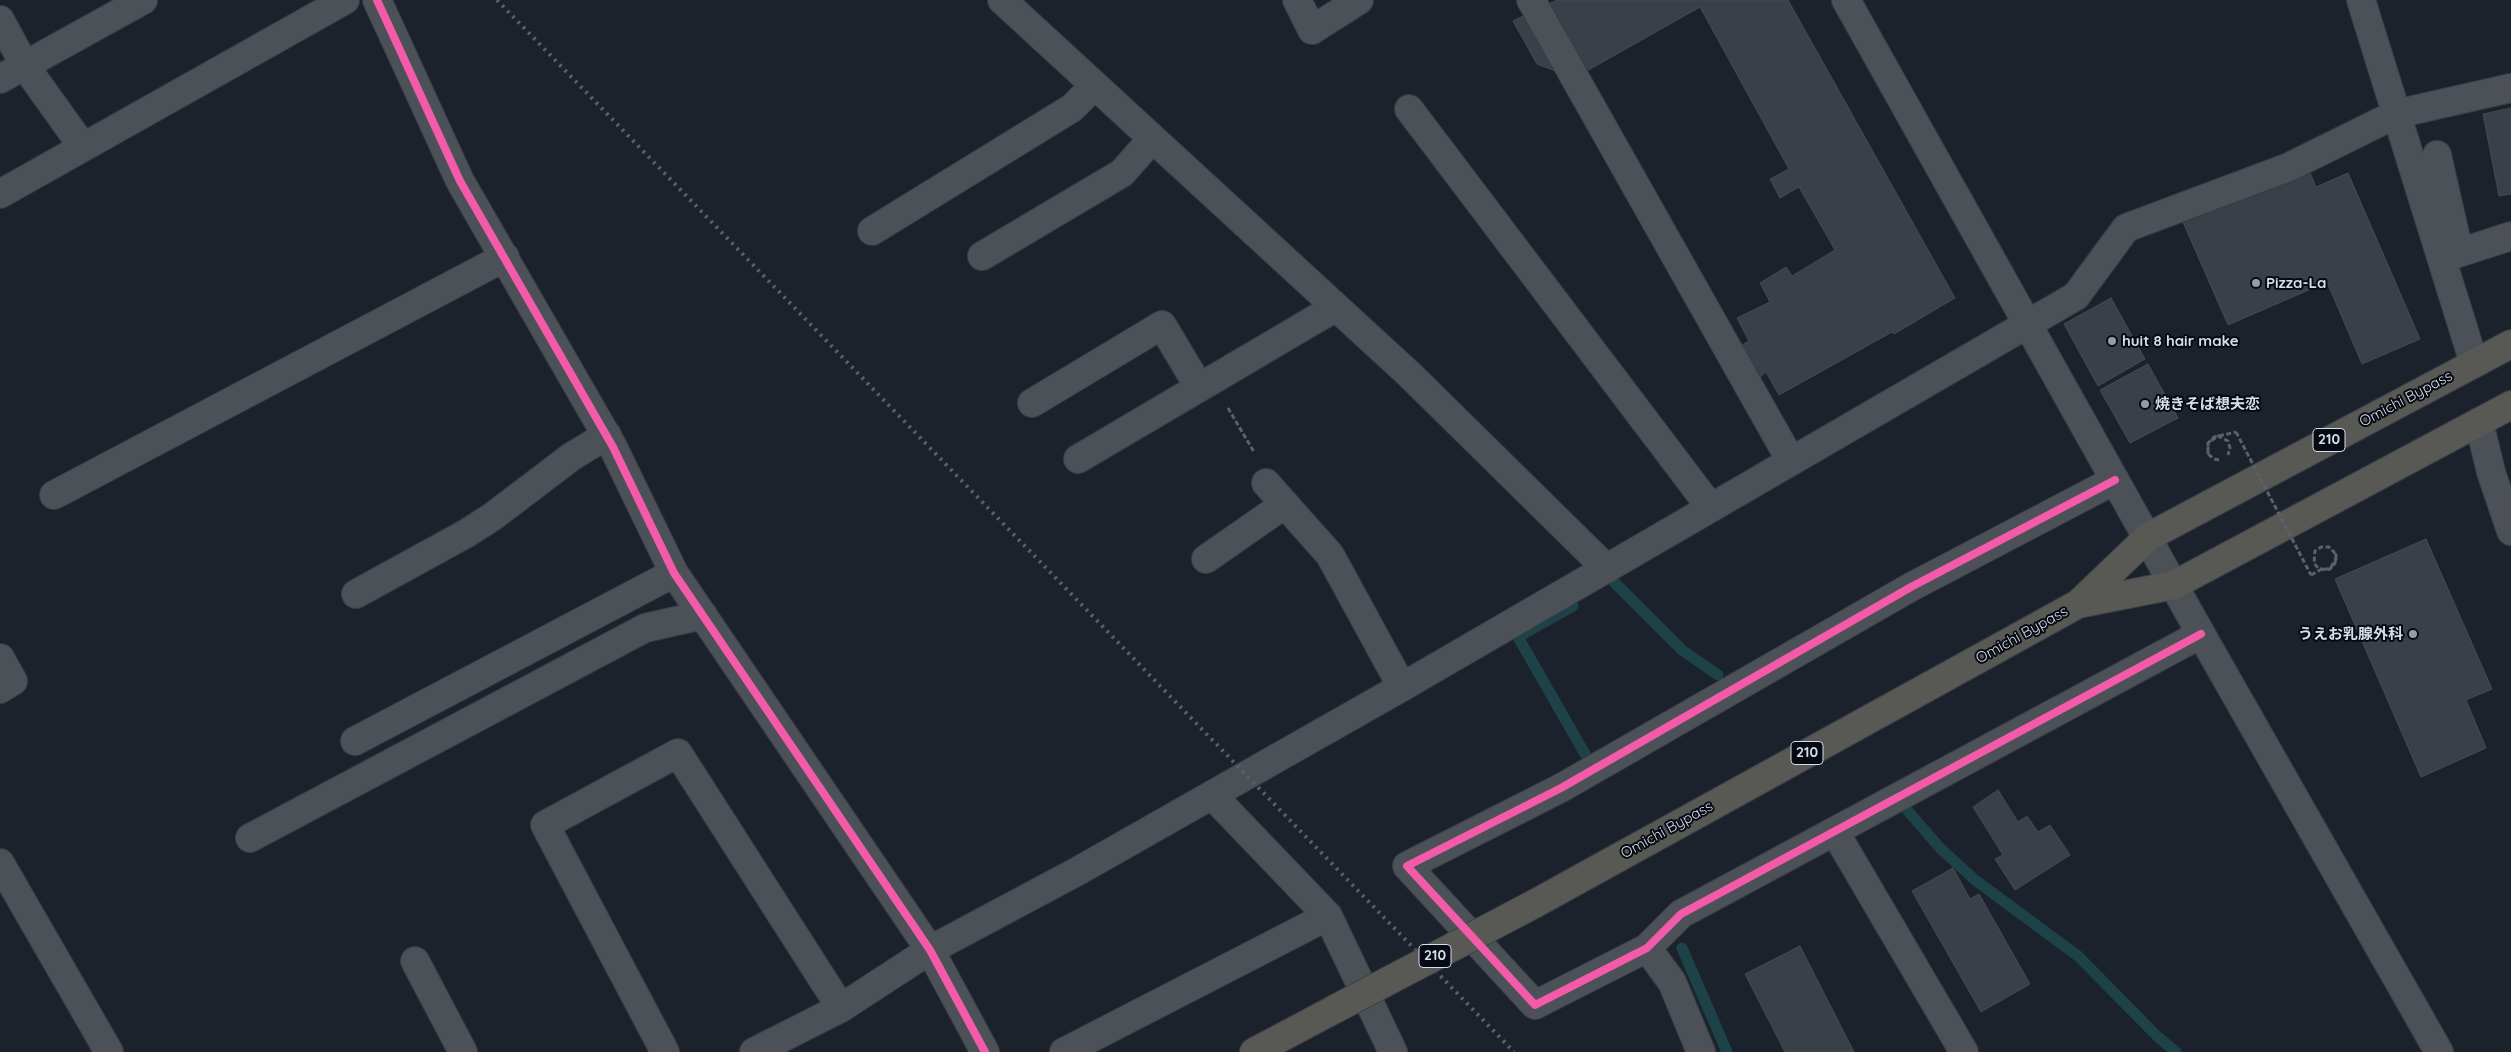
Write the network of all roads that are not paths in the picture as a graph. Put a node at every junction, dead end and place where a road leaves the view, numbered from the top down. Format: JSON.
{"nodes":[{"id":1,"x":143,"y":0,"type":"edge"},
{"id":2,"x":344,"y":0,"type":"edge"},
{"id":3,"x":377,"y":0,"type":"edge"},
{"id":4,"x":1002,"y":0,"type":"edge"},
{"id":5,"x":1297,"y":0,"type":"edge"},
{"id":6,"x":1359,"y":0,"type":"edge"},
{"id":7,"x":1531,"y":0,"type":"edge"},
{"id":8,"x":1846,"y":0,"type":"edge"},
{"id":9,"x":2361,"y":0,"type":"edge"},
{"id":10,"x":0,"y":20,"type":"edge"},
{"id":11,"x":25,"y":66,"type":"junction"},
{"id":12,"x":0,"y":79,"type":"edge"},
{"id":13,"x":1094,"y":86,"type":"junction"},
{"id":14,"x":2511,"y":88,"type":"edge"},
{"id":15,"x":1409,"y":109,"type":"dead end"},
{"id":16,"x":2396,"y":114,"type":"junction"},
{"id":17,"x":1152,"y":140,"type":"junction"},
{"id":18,"x":83,"y":147,"type":"junction"},
{"id":19,"x":2437,"y":155,"type":"dead end"},
{"id":20,"x":0,"y":194,"type":"edge"},
{"id":21,"x":872,"y":231,"type":"dead end"},
{"id":22,"x":2511,"y":236,"type":"edge"},
{"id":23,"x":2450,"y":255,"type":"junction"},
{"id":24,"x":982,"y":256,"type":"dead end"},
{"id":25,"x":504,"y":258,"type":"junction"},
{"id":26,"x":1336,"y":307,"type":"junction"},
{"id":27,"x":2028,"y":324,"type":"junction"},
{"id":28,"x":2511,"y":344,"type":"edge"},
{"id":29,"x":2474,"y":363,"type":"junction"},
{"id":30,"x":1205,"y":384,"type":"junction"},
{"id":31,"x":1032,"y":402,"type":"dead end"},
{"id":32,"x":2511,"y":405,"type":"edge"},
{"id":33,"x":2479,"y":422,"type":"junction"},
{"id":34,"x":607,"y":435,"type":"junction"},
{"id":35,"x":1078,"y":459,"type":"dead end"},
{"id":36,"x":1791,"y":461,"type":"junction"},
{"id":37,"x":2115,"y":480,"type":"junction"},
{"id":38,"x":1266,"y":482,"type":"road end"},
{"id":39,"x":54,"y":495,"type":"dead end"},
{"id":40,"x":1285,"y":504,"type":"junction"},
{"id":41,"x":1711,"y":508,"type":"junction"},
{"id":42,"x":2511,"y":531,"type":"edge"},
{"id":43,"x":2148,"y":537,"type":"junction"},
{"id":44,"x":1206,"y":559,"type":"dead end"},
{"id":45,"x":1607,"y":569,"type":"junction"},
{"id":46,"x":674,"y":573,"type":"junction"},
{"id":47,"x":2174,"y":585,"type":"junction"},
{"id":48,"x":356,"y":594,"type":"dead end"},
{"id":49,"x":2078,"y":604,"type":"junction"},
{"id":50,"x":702,"y":614,"type":"junction"},
{"id":51,"x":2201,"y":634,"type":"junction"},
{"id":52,"x":0,"y":658,"type":"edge"},
{"id":53,"x":1402,"y":687,"type":"junction"},
{"id":54,"x":0,"y":689,"type":"edge"},
{"id":55,"x":355,"y":741,"type":"dead end"},
{"id":56,"x":1212,"y":795,"type":"junction"},
{"id":57,"x":1835,"y":832,"type":"junction"},
{"id":58,"x":250,"y":838,"type":"dead end"},
{"id":59,"x":0,"y":863,"type":"edge"},
{"id":60,"x":1328,"y":916,"type":"junction"},
{"id":61,"x":1647,"y":948,"type":"junction"},
{"id":62,"x":930,"y":950,"type":"junction"},
{"id":63,"x":416,"y":961,"type":"dead end"},
{"id":64,"x":841,"y":1008,"type":"junction"},
{"id":65,"x":109,"y":1052,"type":"edge"},
{"id":66,"x":463,"y":1052,"type":"edge"},
{"id":67,"x":665,"y":1052,"type":"edge"},
{"id":68,"x":754,"y":1052,"type":"edge"},
{"id":69,"x":984,"y":1052,"type":"edge"},
{"id":70,"x":1064,"y":1052,"type":"edge"},
{"id":71,"x":1254,"y":1052,"type":"edge"},
{"id":72,"x":1393,"y":1052,"type":"edge"},
{"id":73,"x":1701,"y":1052,"type":"edge"},
{"id":74,"x":1964,"y":1052,"type":"edge"},
{"id":75,"x":2439,"y":1052,"type":"edge"}],
"edges":[{"from":1,"to":11,"type":"street"},
{"from":2,"to":18,"type":"street"},
{"from":3,"to":25,"type":"street"},
{"from":4,"to":13,"type":"street"},
{"from":5,"to":6,"type":"street"},
{"from":7,"to":36,"type":"street"},
{"from":8,"to":27,"type":"street"},
{"from":9,"to":16,"type":"street"},
{"from":10,"to":11,"type":"street"},
{"from":11,"to":12,"type":"street"},
{"from":11,"to":18,"type":"street"},
{"from":13,"to":17,"type":"street"},
{"from":13,"to":21,"type":"street"},
{"from":14,"to":16,"type":"street"},
{"from":15,"to":41,"type":"street"},
{"from":16,"to":23,"type":"street"},
{"from":16,"to":27,"type":"street"},
{"from":17,"to":24,"type":"street"},
{"from":17,"to":26,"type":"street"},
{"from":18,"to":20,"type":"street"},
{"from":19,"to":23,"type":"street"},
{"from":22,"to":23,"type":"street"},
{"from":23,"to":29,"type":"street"},
{"from":25,"to":34,"type":"street"},
{"from":25,"to":39,"type":"street"},
{"from":26,"to":30,"type":"street"},
{"from":26,"to":45,"type":"street"},
{"from":27,"to":36,"type":"street"},
{"from":27,"to":37,"type":"street"},
{"from":28,"to":29,"type":"highway","name":"Omichi Bypass","number":"210"},
{"from":29,"to":43,"type":"highway","name":"Omichi Bypass","number":"210"},
{"from":30,"to":31,"type":"street"},
{"from":30,"to":35,"type":"street"},
{"from":32,"to":33,"type":"highway","name":"Omichi Bypass","number":"210"},
{"from":33,"to":42,"type":"street"},
{"from":33,"to":47,"type":"highway","name":"Omichi Bypass","number":"210"},
{"from":34,"to":46,"type":"street"},
{"from":34,"to":48,"type":"street"},
{"from":36,"to":41,"type":"street"},
{"from":37,"to":43,"type":"street"},
{"from":37,"to":61,"type":"street"},
{"from":38,"to":40,"type":"street"},
{"from":40,"to":44,"type":"street"},
{"from":40,"to":53,"type":"street"},
{"from":41,"to":45,"type":"street"},
{"from":43,"to":47,"type":"street"},
{"from":43,"to":49,"type":"highway","name":"Omichi Bypass","number":"210"},
{"from":45,"to":53,"type":"street"},
{"from":46,"to":50,"type":"street"},
{"from":46,"to":55,"type":"street"},
{"from":47,"to":49,"type":"highway","name":"Omichi Bypass","number":"210"},
{"from":47,"to":51,"type":"street"},
{"from":49,"to":71,"type":"highway","name":"Omichi Bypass","number":"210","bridge":true},
{"from":50,"to":58,"type":"street"},
{"from":50,"to":62,"type":"street"},
{"from":51,"to":57,"type":"street"},
{"from":51,"to":75,"type":"street"},
{"from":52,"to":54,"type":"street"},
{"from":53,"to":56,"type":"street"},
{"from":56,"to":60,"type":"street"},
{"from":56,"to":62,"type":"street"},
{"from":57,"to":61,"type":"street"},
{"from":57,"to":74,"type":"street"},
{"from":59,"to":65,"type":"street"},
{"from":60,"to":70,"type":"street"},
{"from":60,"to":72,"type":"street"},
{"from":61,"to":73,"type":"street"},
{"from":62,"to":64,"type":"street"},
{"from":62,"to":69,"type":"street"},
{"from":63,"to":66,"type":"street"},
{"from":64,"to":67,"type":"street"},
{"from":64,"to":68,"type":"street"}]}
